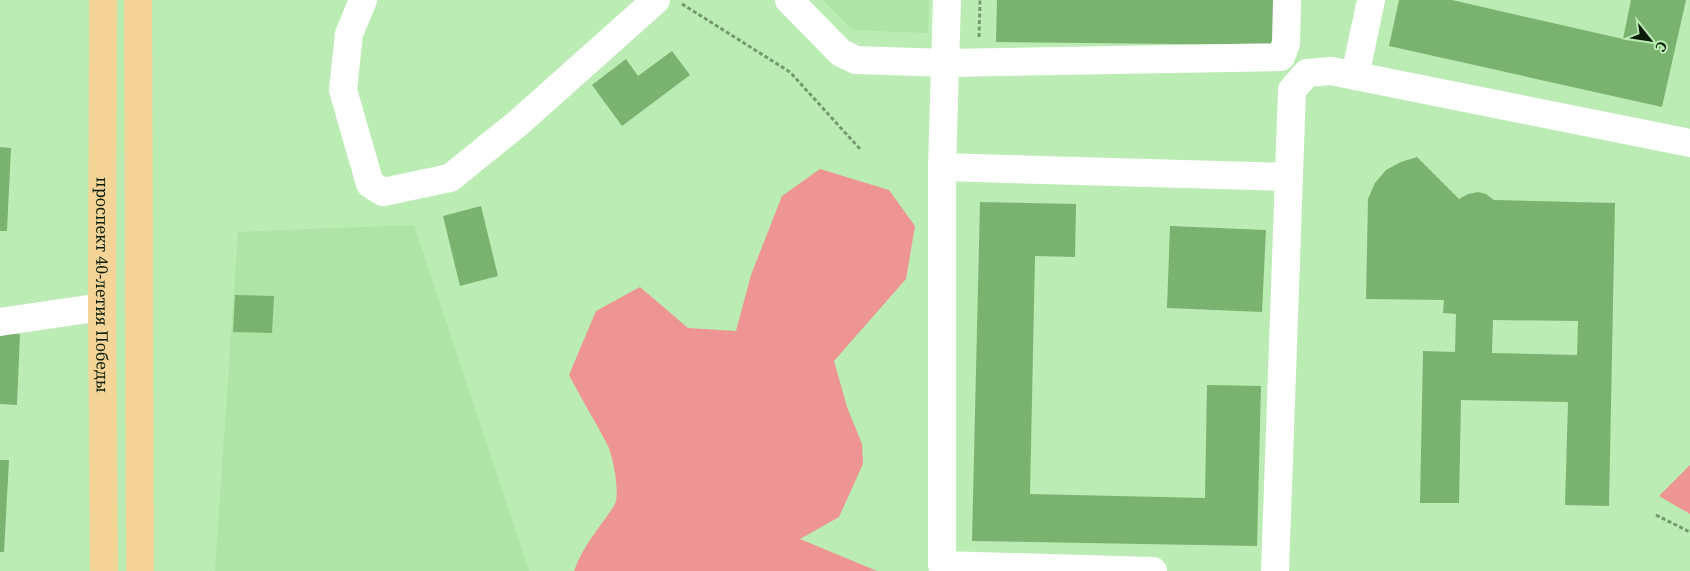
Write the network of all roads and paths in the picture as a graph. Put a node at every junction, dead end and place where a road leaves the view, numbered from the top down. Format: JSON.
{"nodes":[{"id":1,"x":103,"y":0,"type":"edge"},
{"id":2,"x":138,"y":0,"type":"edge"},
{"id":3,"x":363,"y":0,"type":"edge"},
{"id":4,"x":656,"y":0,"type":"edge"},
{"id":5,"x":675,"y":0,"type":"edge"},
{"id":6,"x":789,"y":0,"type":"edge"},
{"id":7,"x":947,"y":0,"type":"edge"},
{"id":8,"x":1287,"y":0,"type":"edge"},
{"id":9,"x":1371,"y":0,"type":"edge"},
{"id":10,"x":945,"y":63,"type":"junction"},
{"id":11,"x":1355,"y":76,"type":"junction"},
{"id":12,"x":1690,"y":143,"type":"edge"},
{"id":13,"x":860,"y":149,"type":"dead end"},
{"id":14,"x":942,"y":167,"type":"junction"},
{"id":15,"x":1288,"y":177,"type":"junction"},
{"id":16,"x":102,"y":307,"type":"junction"},
{"id":17,"x":0,"y":322,"type":"edge"},
{"id":18,"x":1656,"y":514,"type":"dead end"},
{"id":19,"x":1690,"y":532,"type":"edge"},
{"id":20,"x":104,"y":571,"type":"edge"},
{"id":21,"x":140,"y":571,"type":"edge"},
{"id":22,"x":1154,"y":571,"type":"edge"},
{"id":23,"x":1275,"y":571,"type":"edge"}],
"edges":[{"from":1,"to":16,"type":"main road","name":"проспект 40-летия Победы"},
{"from":2,"to":21,"type":"main road"},
{"from":3,"to":4,"type":"lane"},
{"from":5,"to":13,"type":"path"},
{"from":6,"to":10,"type":"lane"},
{"from":7,"to":10,"type":"lane"},
{"from":8,"to":10,"type":"lane"},
{"from":9,"to":11,"type":"lane"},
{"from":10,"to":14,"type":"lane"},
{"from":11,"to":12,"type":"lane"},
{"from":11,"to":15,"type":"lane"},
{"from":14,"to":15,"type":"lane"},
{"from":14,"to":22,"type":"lane"},
{"from":15,"to":23,"type":"lane"},
{"from":16,"to":17,"type":"lane"},
{"from":16,"to":20,"type":"main road","name":"проспект 40-летия Победы"},
{"from":18,"to":19,"type":"path"}]}
